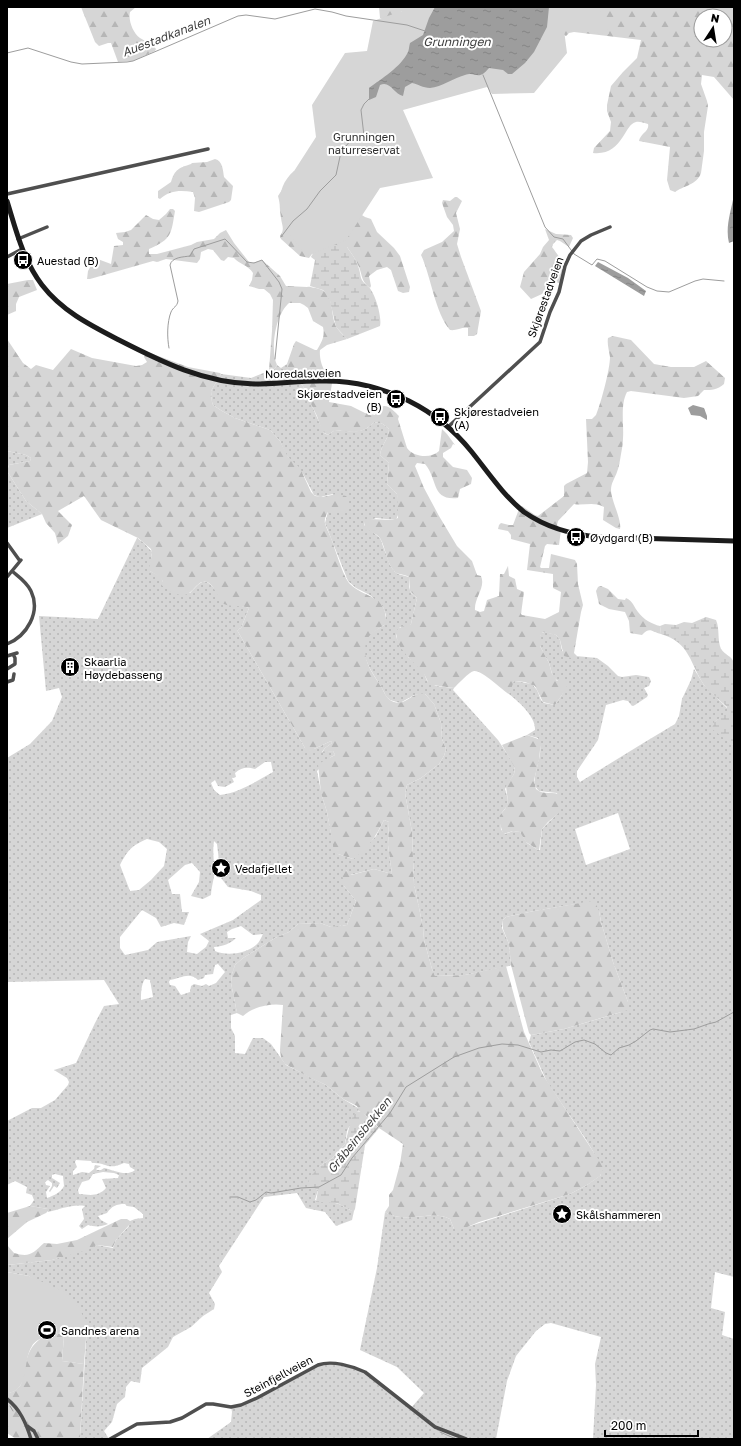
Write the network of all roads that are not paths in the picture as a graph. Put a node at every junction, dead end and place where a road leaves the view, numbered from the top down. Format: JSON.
{"nodes":[{"id":1,"x":208,"y":149,"type":"dead end"},
{"id":2,"x":7,"y":194,"type":"edge"},
{"id":3,"x":7,"y":201,"type":"edge"},
{"id":4,"x":47,"y":226,"type":"dead end"},
{"id":5,"x":610,"y":227,"type":"dead end"},
{"id":6,"x":18,"y":239,"type":"junction"},
{"id":7,"x":22,"y":248,"type":"junction"},
{"id":8,"x":7,"y":257,"type":"edge"},
{"id":9,"x":448,"y":427,"type":"junction"},
{"id":10,"x":734,"y":541,"type":"edge"},
{"id":11,"x":7,"y":543,"type":"edge"},
{"id":12,"x":12,"y":571,"type":"junction"},
{"id":13,"x":7,"y":577,"type":"edge"},
{"id":14,"x":7,"y":644,"type":"edge"},
{"id":15,"x":7,"y":656,"type":"edge"},
{"id":16,"x":7,"y":669,"type":"edge"},
{"id":17,"x":14,"y":674,"type":"dead end"},
{"id":18,"x":7,"y":682,"type":"edge"},
{"id":19,"x":7,"y":1399,"type":"edge"},
{"id":20,"x":26,"y":1426,"type":"junction"},
{"id":21,"x":31,"y":1439,"type":"edge"},
{"id":22,"x":38,"y":1439,"type":"edge"},
{"id":23,"x":110,"y":1439,"type":"edge"},
{"id":24,"x":466,"y":1439,"type":"edge"}],
"edges":[{"from":1,"to":2,"type":"street"},
{"from":3,"to":6,"type":"main road","name":"Noredalsveien"},
{"from":4,"to":6,"type":"street"},
{"from":5,"to":9,"type":"street","name":"Skjørestadveien"},
{"from":6,"to":7,"type":"main road","name":"Noredalsveien"},
{"from":7,"to":8,"type":"street"},
{"from":7,"to":9,"type":"main road","name":"Noredalsveien"},
{"from":9,"to":10,"type":"main road","name":"Noredalsveien"},
{"from":11,"to":12,"type":"street"},
{"from":12,"to":13,"type":"street"},
{"from":12,"to":14,"type":"street"},
{"from":15,"to":16,"type":"street"},
{"from":17,"to":18,"type":"street"},
{"from":19,"to":20,"type":"street"},
{"from":20,"to":21,"type":"street"},
{"from":20,"to":22,"type":"street"},
{"from":23,"to":24,"type":"street","name":"Steinfjellveien"}]}
